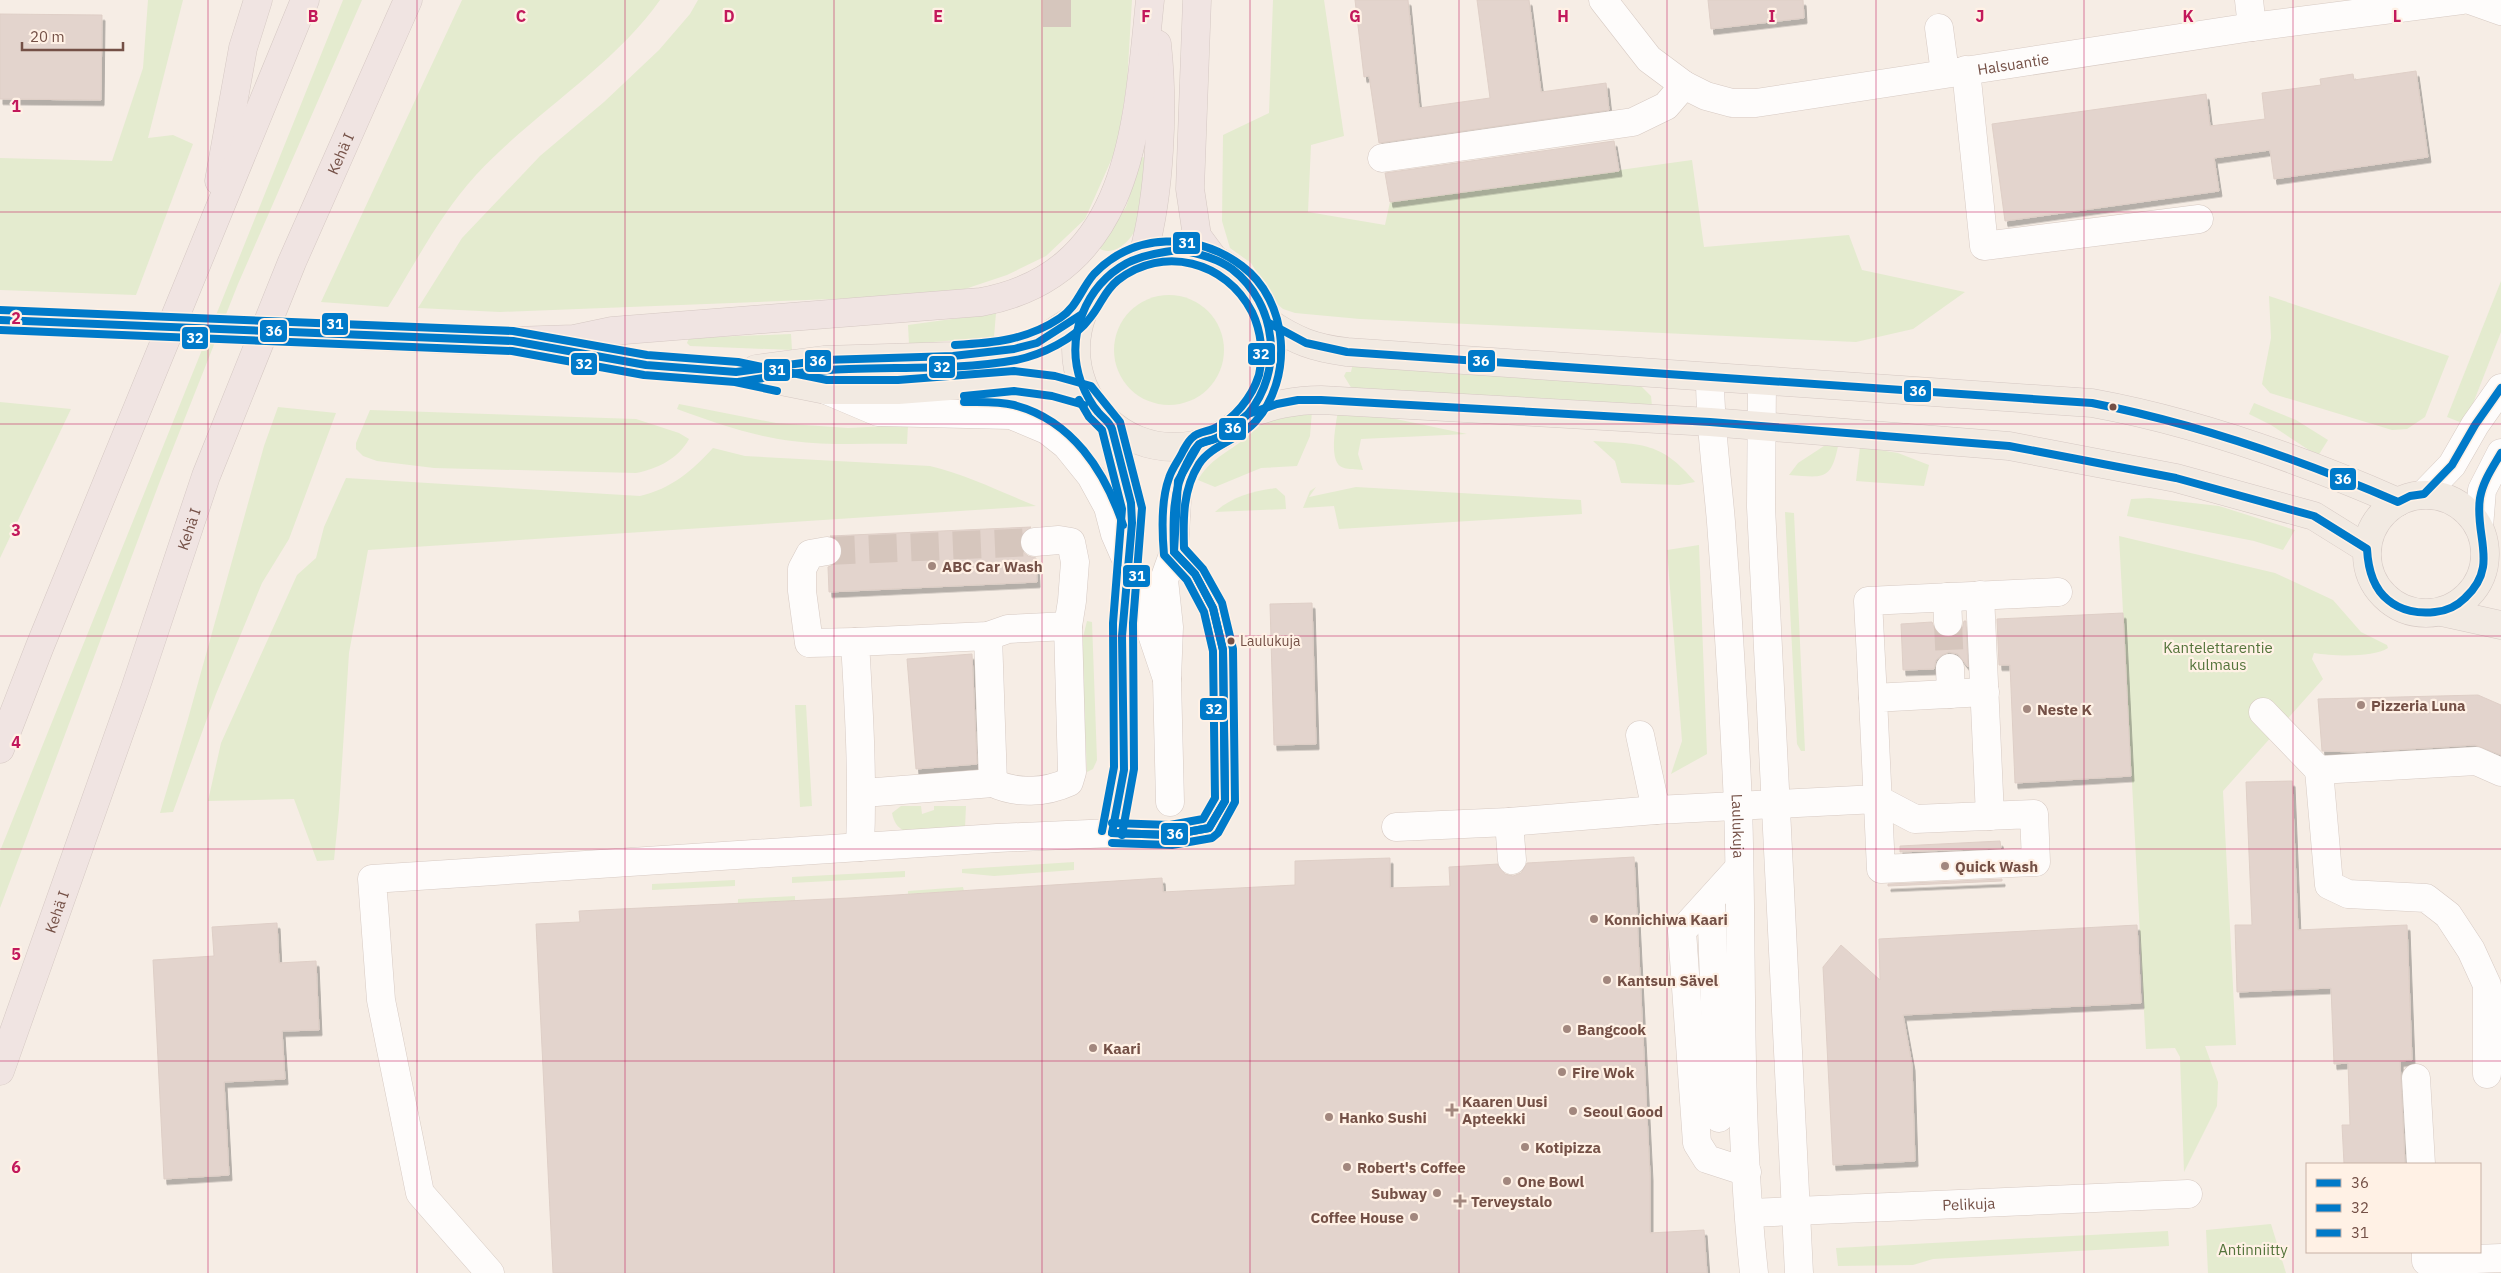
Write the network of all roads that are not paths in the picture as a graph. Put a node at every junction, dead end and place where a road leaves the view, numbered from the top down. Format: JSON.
{"nodes":[{"id":1,"x":258,"y":0,"type":"edge"},
{"id":2,"x":306,"y":0,"type":"edge"},
{"id":3,"x":408,"y":0,"type":"edge"},
{"id":4,"x":1152,"y":0,"type":"edge"},
{"id":5,"x":1198,"y":0,"type":"edge"},
{"id":6,"x":1603,"y":0,"type":"edge"},
{"id":7,"x":2249,"y":0,"type":"edge"},
{"id":8,"x":2462,"y":0,"type":"edge"},
{"id":9,"x":2252,"y":27,"type":"junction"},
{"id":10,"x":1938,"y":28,"type":"dead end"},
{"id":11,"x":1956,"y":71,"type":"junction"},
{"id":12,"x":1684,"y":85,"type":"junction"},
{"id":13,"x":1382,"y":158,"type":"dead end"},
{"id":14,"x":2199,"y":219,"type":"dead end"},
{"id":15,"x":209,"y":234,"type":"junction"},
{"id":16,"x":1143,"y":255,"type":"junction"},
{"id":17,"x":1214,"y":259,"type":"junction"},
{"id":18,"x":1082,"y":314,"type":"junction"},
{"id":19,"x":0,"y":320,"type":"edge"},
{"id":20,"x":1269,"y":323,"type":"junction"},
{"id":21,"x":500,"y":341,"type":"junction"},
{"id":22,"x":736,"y":372,"type":"junction"},
{"id":23,"x":1710,"y":378,"type":"junction"},
{"id":24,"x":1762,"y":381,"type":"junction"},
{"id":25,"x":2501,"y":388,"type":"edge"},
{"id":26,"x":826,"y":390,"type":"junction"},
{"id":27,"x":1087,"y":395,"type":"junction"},
{"id":28,"x":1248,"y":414,"type":"junction"},
{"id":29,"x":1710,"y":422,"type":"junction"},
{"id":30,"x":1111,"y":425,"type":"junction"},
{"id":31,"x":1763,"y":426,"type":"junction"},
{"id":32,"x":1200,"y":444,"type":"junction"},
{"id":33,"x":2501,"y":453,"type":"edge"},
{"id":34,"x":2424,"y":494,"type":"junction"},
{"id":35,"x":2398,"y":502,"type":"junction"},
{"id":36,"x":2479,"y":527,"type":"junction"},
{"id":37,"x":1035,"y":542,"type":"tunnel mouth"},
{"id":38,"x":2367,"y":549,"type":"junction"},
{"id":39,"x":827,"y":550,"type":"tunnel mouth"},
{"id":40,"x":1174,"y":552,"type":"junction"},
{"id":41,"x":1129,"y":566,"type":"junction"},
{"id":42,"x":2493,"y":567,"type":"edge"},
{"id":43,"x":2058,"y":592,"type":"dead end"},
{"id":44,"x":1980,"y":595,"type":"junction"},
{"id":45,"x":2442,"y":612,"type":"junction"},
{"id":46,"x":2501,"y":625,"type":"edge"},
{"id":47,"x":1068,"y":626,"type":"junction"},
{"id":48,"x":988,"y":636,"type":"junction"},
{"id":49,"x":855,"y":642,"type":"junction"},
{"id":50,"x":1167,"y":679,"type":"junction"},
{"id":51,"x":1985,"y":692,"type":"junction"},
{"id":52,"x":1873,"y":698,"type":"junction"},
{"id":53,"x":2263,"y":712,"type":"dead end"},
{"id":54,"x":1640,"y":735,"type":"dead end"},
{"id":55,"x":0,"y":749,"type":"edge"},
{"id":56,"x":2319,"y":770,"type":"junction"},
{"id":57,"x":2501,"y":772,"type":"edge"},
{"id":58,"x":993,"y":783,"type":"junction"},
{"id":59,"x":863,"y":793,"type":"junction"},
{"id":60,"x":1877,"y":799,"type":"junction"},
{"id":61,"x":1170,"y":802,"type":"dead end"},
{"id":62,"x":1777,"y":803,"type":"junction"},
{"id":63,"x":1738,"y":805,"type":"junction"},
{"id":64,"x":1656,"y":810,"type":"junction"},
{"id":65,"x":1990,"y":816,"type":"junction"},
{"id":66,"x":1509,"y":822,"type":"junction"},
{"id":67,"x":1396,"y":827,"type":"dead end"},
{"id":68,"x":1112,"y":833,"type":"junction"},
{"id":69,"x":860,"y":846,"type":"junction"},
{"id":70,"x":1512,"y":860,"type":"dead end"},
{"id":71,"x":1738,"y":868,"type":"junction"},
{"id":72,"x":1710,"y":900,"type":"junction"},
{"id":73,"x":0,"y":1071,"type":"edge"},
{"id":74,"x":2487,"y":1074,"type":"dead end"},
{"id":75,"x":2416,"y":1078,"type":"dead end"},
{"id":76,"x":1719,"y":1118,"type":"dead end"},
{"id":77,"x":2421,"y":1163,"type":"edge"},
{"id":78,"x":1747,"y":1172,"type":"junction"},
{"id":79,"x":2188,"y":1194,"type":"dead end"},
{"id":80,"x":1795,"y":1211,"type":"junction"},
{"id":81,"x":1749,"y":1213,"type":"junction"},
{"id":82,"x":2426,"y":1253,"type":"edge"},
{"id":83,"x":2501,"y":1258,"type":"edge"},
{"id":84,"x":490,"y":1273,"type":"edge"},
{"id":85,"x":1754,"y":1273,"type":"edge"},
{"id":86,"x":1799,"y":1273,"type":"edge"}],
"edges":[{"from":1,"to":15,"type":"highway"},
{"from":2,"to":15,"type":"highway"},
{"from":3,"to":73,"type":"highway","name":"Kehä I"},
{"from":4,"to":16,"type":"highway"},
{"from":4,"to":21,"type":"highway"},
{"from":5,"to":17,"type":"highway"},
{"from":6,"to":12,"type":"street","name":"Halsuantie"},
{"from":7,"to":9,"type":"street"},
{"from":8,"to":9,"type":"street","name":"Halsuantie"},
{"from":9,"to":11,"type":"street","name":"Halsuantie"},
{"from":10,"to":11,"type":"street"},
{"from":11,"to":12,"type":"street","name":"Halsuantie"},
{"from":11,"to":14,"type":"street"},
{"from":12,"to":13,"type":"street"},
{"from":15,"to":55,"type":"highway"},
{"from":16,"to":17,"type":"main road"},
{"from":16,"to":18,"type":"main road"},
{"from":17,"to":20,"type":"main road"},
{"from":18,"to":22,"type":"main road"},
{"from":18,"to":27,"type":"main road"},
{"from":19,"to":21,"type":"main road","bridge":true},
{"from":20,"to":23,"type":"main road"},
{"from":20,"to":28,"type":"main road"},
{"from":21,"to":22,"type":"main road"},
{"from":22,"to":26,"type":"main road"},
{"from":23,"to":24,"type":"main road"},
{"from":23,"to":29,"type":"street","name":"Laulukuja"},
{"from":24,"to":31,"type":"street"},
{"from":24,"to":35,"type":"main road"},
{"from":25,"to":34,"type":"street"},
{"from":26,"to":27,"type":"main road"},
{"from":26,"to":41,"type":"street"},
{"from":27,"to":30,"type":"main road"},
{"from":28,"to":29,"type":"main road"},
{"from":28,"to":32,"type":"main road"},
{"from":29,"to":31,"type":"main road"},
{"from":29,"to":63,"type":"street","name":"Laulukuja"},
{"from":30,"to":32,"type":"main road"},
{"from":30,"to":41,"type":"street"},
{"from":31,"to":38,"type":"main road"},
{"from":31,"to":62,"type":"street"},
{"from":32,"to":40,"type":"street"},
{"from":33,"to":36,"type":"street"},
{"from":34,"to":35,"type":"main road"},
{"from":34,"to":36,"type":"main road"},
{"from":35,"to":38,"type":"main road"},
{"from":36,"to":42,"type":"main road"},
{"from":37,"to":47,"type":"street"},
{"from":38,"to":45,"type":"main road"},
{"from":39,"to":49,"type":"street"},
{"from":40,"to":50,"type":"street"},
{"from":40,"to":68,"type":"street"},
{"from":41,"to":50,"type":"street"},
{"from":41,"to":68,"type":"street"},
{"from":42,"to":45,"type":"main road"},
{"from":43,"to":44,"type":"street"},
{"from":44,"to":51,"type":"street"},
{"from":44,"to":52,"type":"street"},
{"from":45,"to":46,"type":"main road"},
{"from":47,"to":48,"type":"street"},
{"from":47,"to":58,"type":"street"},
{"from":48,"to":49,"type":"street"},
{"from":48,"to":58,"type":"street"},
{"from":49,"to":59,"type":"street"},
{"from":50,"to":61,"type":"street"},
{"from":51,"to":52,"type":"street"},
{"from":51,"to":65,"type":"street"},
{"from":52,"to":60,"type":"street"},
{"from":53,"to":56,"type":"street"},
{"from":54,"to":64,"type":"street"},
{"from":56,"to":57,"type":"street"},
{"from":56,"to":74,"type":"street"},
{"from":58,"to":59,"type":"street"},
{"from":59,"to":69,"type":"street"},
{"from":60,"to":62,"type":"street"},
{"from":60,"to":65,"type":"street"},
{"from":60,"to":65,"type":"street"},
{"from":62,"to":63,"type":"street"},
{"from":62,"to":80,"type":"street"},
{"from":63,"to":64,"type":"street"},
{"from":63,"to":71,"type":"street","name":"Laulukuja"},
{"from":64,"to":66,"type":"street"},
{"from":66,"to":67,"type":"street"},
{"from":66,"to":70,"type":"street"},
{"from":68,"to":69,"type":"street"},
{"from":69,"to":84,"type":"street"},
{"from":71,"to":72,"type":"street"},
{"from":71,"to":78,"type":"street","name":"Laulukuja"},
{"from":72,"to":76,"type":"street"},
{"from":72,"to":78,"type":"street"},
{"from":75,"to":77,"type":"street"},
{"from":78,"to":81,"type":"street","name":"Laulukuja"},
{"from":79,"to":80,"type":"street","name":"Pelikuja"},
{"from":80,"to":81,"type":"street","name":"Pelikuja"},
{"from":80,"to":86,"type":"street"},
{"from":81,"to":85,"type":"street","name":"Laulukuja"},
{"from":82,"to":83,"type":"street"}]}
